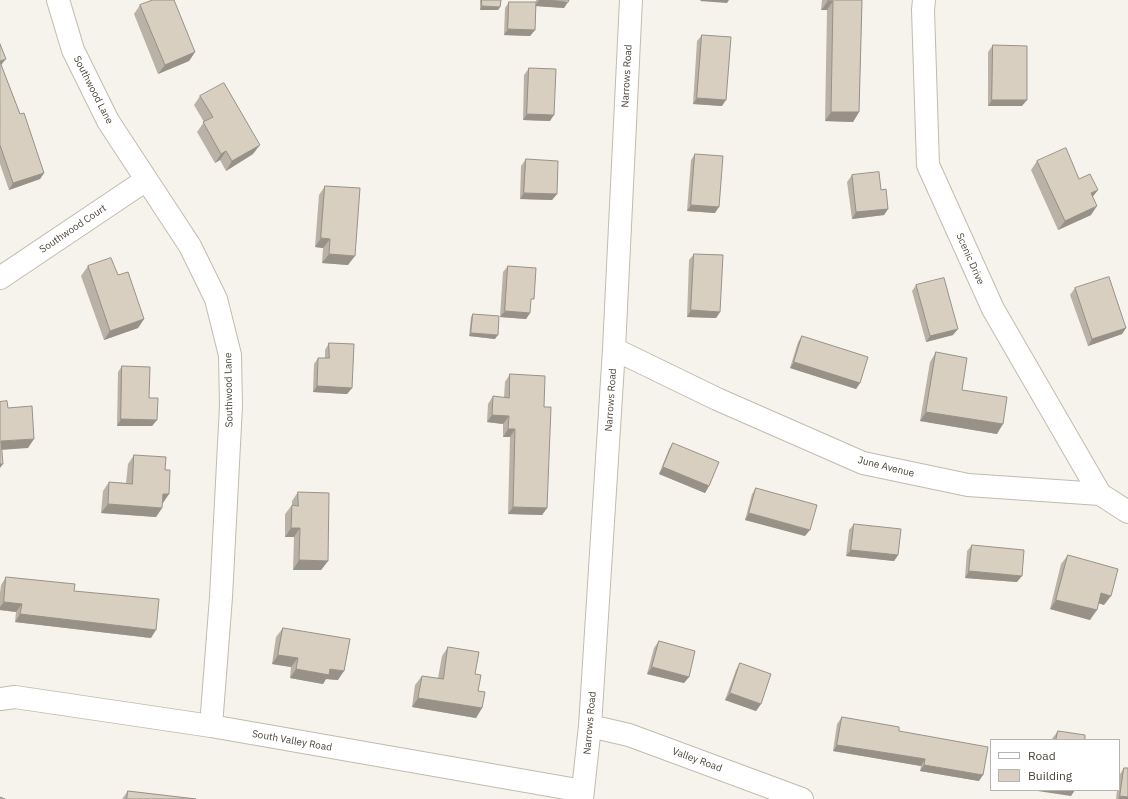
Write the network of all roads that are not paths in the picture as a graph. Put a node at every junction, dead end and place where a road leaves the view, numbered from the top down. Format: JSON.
{"nodes":[{"id":1,"x":58,"y":0,"type":"edge"},
{"id":2,"x":631,"y":0,"type":"edge"},
{"id":3,"x":924,"y":0,"type":"edge"},
{"id":4,"x":146,"y":180,"type":"junction"},
{"id":5,"x":0,"y":278,"type":"edge"},
{"id":6,"x":614,"y":349,"type":"junction"},
{"id":7,"x":1100,"y":494,"type":"junction"},
{"id":8,"x":1128,"y":512,"type":"edge"},
{"id":9,"x":5,"y":697,"type":"edge"},
{"id":10,"x":211,"y":726,"type":"junction"},
{"id":11,"x":590,"y":726,"type":"junction"},
{"id":12,"x":583,"y":795,"type":"edge"},
{"id":13,"x":802,"y":799,"type":"edge"}],
"edges":[{"from":1,"to":4,"type":"street","name":"Southwood Lane"},
{"from":2,"to":6,"type":"street","name":"Narrows Road"},
{"from":3,"to":7,"type":"street","name":"Scenic Drive"},
{"from":4,"to":5,"type":"street","name":"Southwood Court"},
{"from":4,"to":10,"type":"street","name":"Southwood Lane"},
{"from":6,"to":7,"type":"street","name":"June Avenue"},
{"from":6,"to":11,"type":"street","name":"Narrows Road"},
{"from":7,"to":8,"type":"street","name":"June Avenue"},
{"from":9,"to":10,"type":"street","name":"South Valley Road"},
{"from":10,"to":12,"type":"street","name":"South Valley Road"},
{"from":11,"to":12,"type":"street","name":"Narrows Road"},
{"from":11,"to":13,"type":"street","name":"Valley Road"}]}
